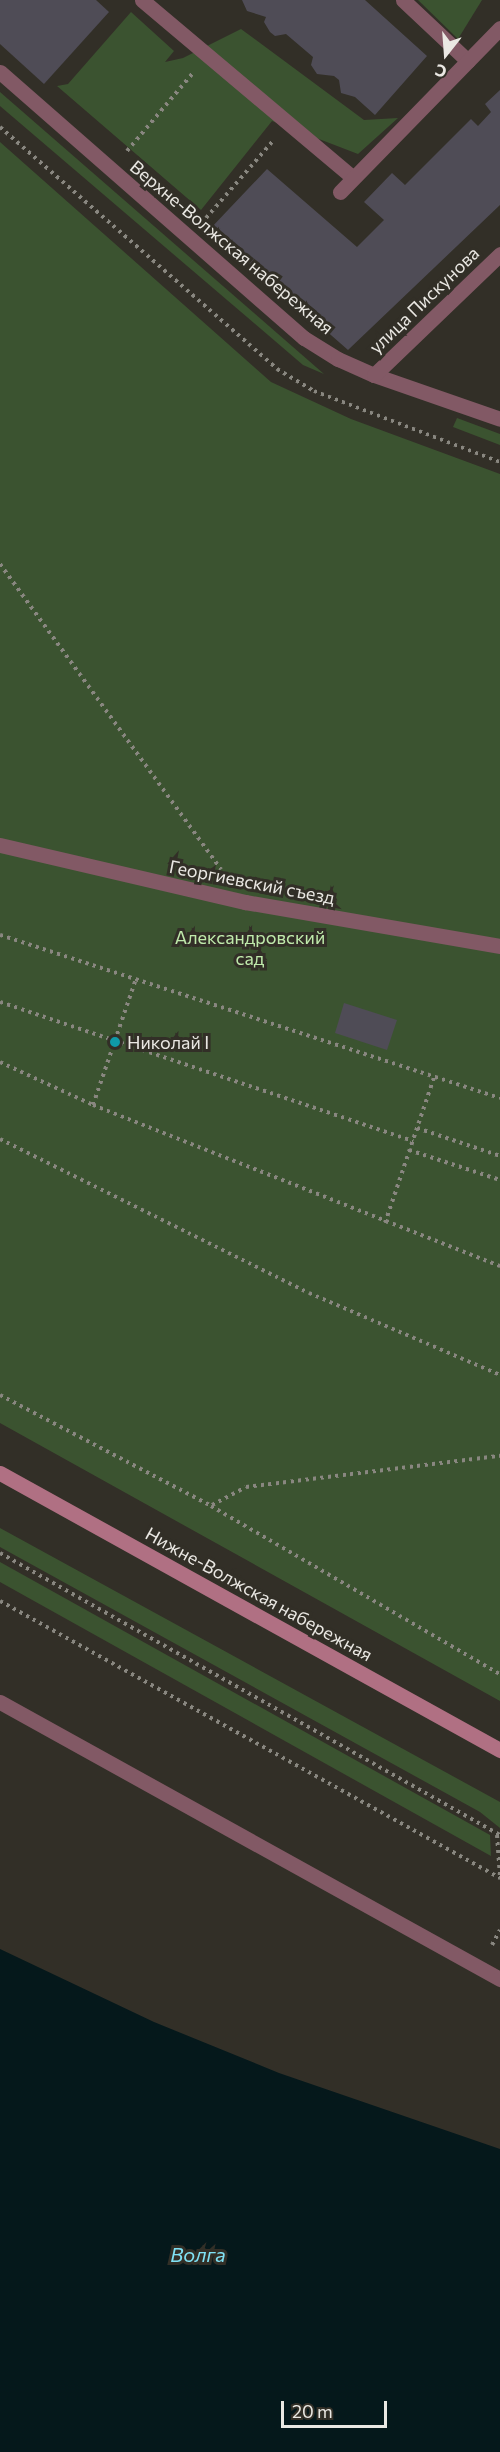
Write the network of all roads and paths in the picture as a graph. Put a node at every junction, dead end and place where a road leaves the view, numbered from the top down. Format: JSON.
{"nodes":[{"id":1,"x":142,"y":0,"type":"edge"},
{"id":2,"x":404,"y":0,"type":"edge"},
{"id":3,"x":500,"y":28,"type":"edge"},
{"id":4,"x":208,"y":55,"type":"junction"},
{"id":5,"x":468,"y":61,"type":"junction"},
{"id":6,"x":0,"y":72,"type":"edge"},
{"id":7,"x":288,"y":123,"type":"junction"},
{"id":8,"x":125,"y":153,"type":"dead end"},
{"id":9,"x":352,"y":177,"type":"junction"},
{"id":10,"x":340,"y":192,"type":"dead end"},
{"id":11,"x":204,"y":221,"type":"dead end"},
{"id":12,"x":500,"y":254,"type":"edge"},
{"id":13,"x":374,"y":375,"type":"junction"},
{"id":14,"x":500,"y":419,"type":"edge"},
{"id":15,"x":0,"y":564,"type":"edge"},
{"id":16,"x":0,"y":845,"type":"edge"},
{"id":17,"x":245,"y":902,"type":"junction"},
{"id":18,"x":0,"y":935,"type":"edge"},
{"id":19,"x":500,"y":946,"type":"edge"},
{"id":20,"x":136,"y":980,"type":"junction"},
{"id":21,"x":0,"y":1002,"type":"edge"},
{"id":22,"x":115,"y":1042,"type":"junction"},
{"id":23,"x":0,"y":1062,"type":"edge"},
{"id":24,"x":434,"y":1077,"type":"junction"},
{"id":25,"x":500,"y":1098,"type":"edge"},
{"id":26,"x":93,"y":1106,"type":"junction"},
{"id":27,"x":417,"y":1128,"type":"junction"},
{"id":28,"x":0,"y":1139,"type":"edge"},
{"id":29,"x":412,"y":1141,"type":"junction"},
{"id":30,"x":409,"y":1150,"type":"junction"},
{"id":31,"x":500,"y":1156,"type":"edge"},
{"id":32,"x":500,"y":1180,"type":"edge"},
{"id":33,"x":386,"y":1223,"type":"junction"},
{"id":34,"x":500,"y":1266,"type":"edge"},
{"id":35,"x":500,"y":1375,"type":"edge"},
{"id":36,"x":0,"y":1395,"type":"edge"},
{"id":37,"x":500,"y":1456,"type":"edge"},
{"id":38,"x":0,"y":1473,"type":"edge"},
{"id":39,"x":211,"y":1506,"type":"junction"},
{"id":40,"x":0,"y":1553,"type":"edge"},
{"id":41,"x":0,"y":1601,"type":"edge"},
{"id":42,"x":500,"y":1674,"type":"edge"},
{"id":43,"x":0,"y":1702,"type":"edge"},
{"id":44,"x":500,"y":1750,"type":"edge"},
{"id":45,"x":499,"y":1835,"type":"edge"},
{"id":46,"x":500,"y":1877,"type":"edge"},
{"id":47,"x":500,"y":1979,"type":"edge"}],
"edges":[{"from":1,"to":4,"type":"street"},
{"from":2,"to":5,"type":"street"},
{"from":3,"to":5,"type":"street"},
{"from":4,"to":7,"type":"street"},
{"from":4,"to":8,"type":"path"},
{"from":5,"to":9,"type":"street"},
{"from":6,"to":13,"type":"street","name":"Верхне-Волжская набережная"},
{"from":7,"to":9,"type":"street"},
{"from":7,"to":11,"type":"path"},
{"from":9,"to":10,"type":"street"},
{"from":12,"to":13,"type":"street","name":"улица Пискунова"},
{"from":13,"to":14,"type":"street","name":"Верхне-Волжская набережная"},
{"from":15,"to":17,"type":"path"},
{"from":16,"to":17,"type":"street","name":"Георгиевский съезд"},
{"from":17,"to":19,"type":"street","name":"Георгиевский съезд"},
{"from":18,"to":20,"type":"path"},
{"from":20,"to":22,"type":"path"},
{"from":20,"to":24,"type":"path"},
{"from":21,"to":22,"type":"path"},
{"from":22,"to":26,"type":"path"},
{"from":22,"to":29,"type":"path"},
{"from":23,"to":26,"type":"path"},
{"from":24,"to":25,"type":"path"},
{"from":24,"to":27,"type":"path"},
{"from":26,"to":33,"type":"path"},
{"from":27,"to":29,"type":"path"},
{"from":27,"to":31,"type":"path"},
{"from":28,"to":35,"type":"path"},
{"from":29,"to":30,"type":"path"},
{"from":30,"to":32,"type":"path"},
{"from":30,"to":33,"type":"path"},
{"from":33,"to":34,"type":"path"},
{"from":36,"to":39,"type":"path"},
{"from":37,"to":39,"type":"path"},
{"from":38,"to":44,"type":"main road","name":"Нижне-Волжская набережная"},
{"from":39,"to":42,"type":"path"},
{"from":40,"to":45,"type":"path"},
{"from":41,"to":46,"type":"path"},
{"from":43,"to":47,"type":"street"},
{"from":45,"to":46,"type":"path"}]}
